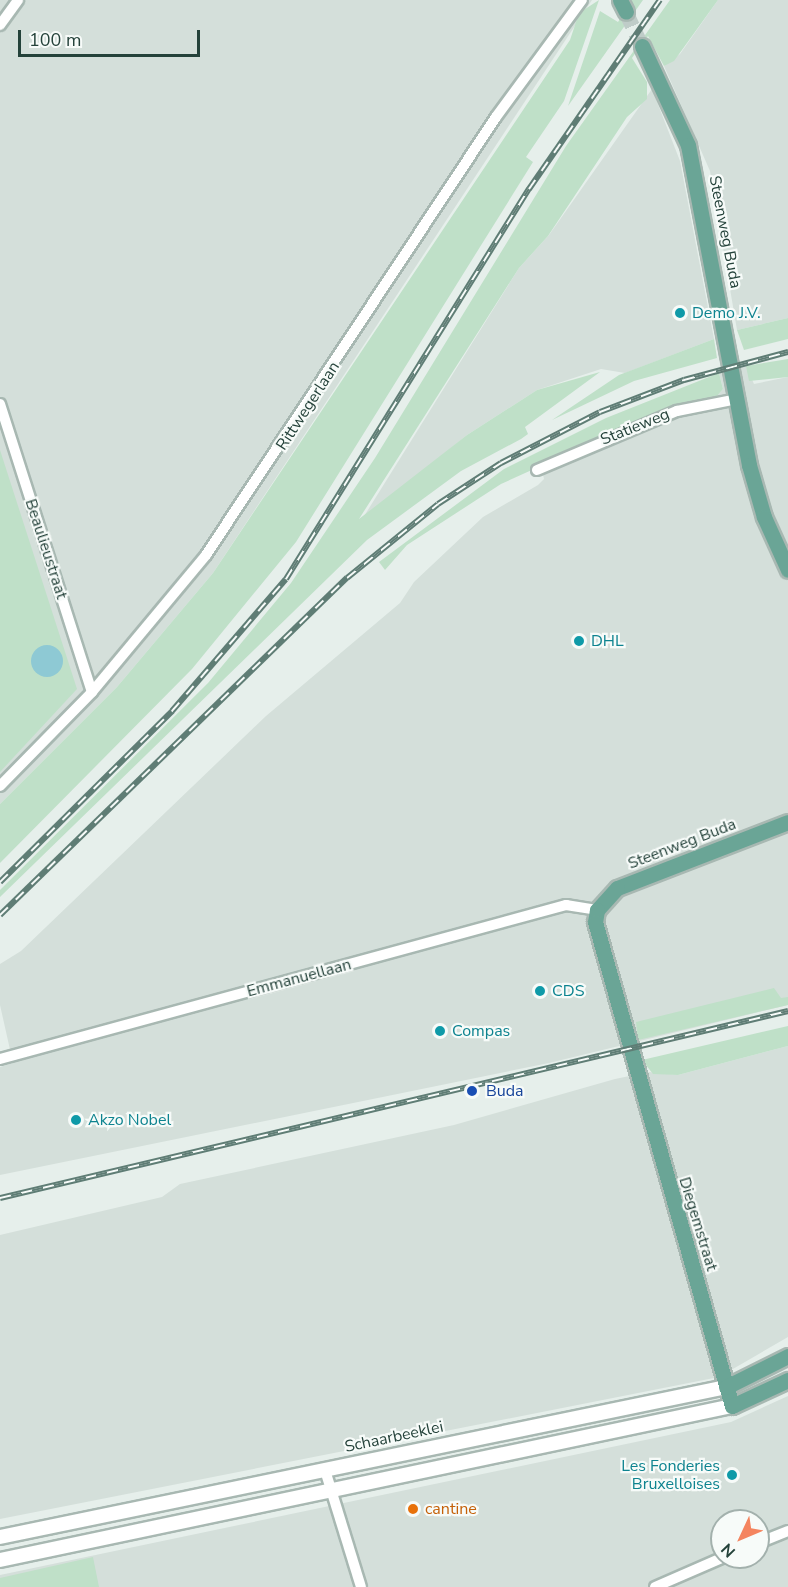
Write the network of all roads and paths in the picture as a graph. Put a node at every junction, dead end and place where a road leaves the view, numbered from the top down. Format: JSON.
{"nodes":[{"id":1,"x":18,"y":0,"type":"edge"},
{"id":2,"x":582,"y":0,"type":"edge"},
{"id":3,"x":0,"y":25,"type":"edge"},
{"id":4,"x":642,"y":46,"type":"tunnel mouth"},
{"id":5,"x":737,"y":399,"type":"junction"},
{"id":6,"x":0,"y":404,"type":"edge"},
{"id":7,"x":537,"y":470,"type":"dead end"},
{"id":8,"x":788,"y":570,"type":"edge"},
{"id":9,"x":92,"y":692,"type":"junction"},
{"id":10,"x":0,"y":786,"type":"edge"},
{"id":11,"x":788,"y":822,"type":"edge"},
{"id":12,"x":597,"y":910,"type":"junction"},
{"id":13,"x":0,"y":1059,"type":"edge"},
{"id":14,"x":788,"y":1356,"type":"edge"},
{"id":15,"x":788,"y":1380,"type":"edge"},
{"id":16,"x":726,"y":1387,"type":"junction"},
{"id":17,"x":732,"y":1406,"type":"junction"},
{"id":18,"x":325,"y":1470,"type":"junction"},
{"id":19,"x":332,"y":1486,"type":"junction"},
{"id":20,"x":788,"y":1531,"type":"edge"},
{"id":21,"x":0,"y":1537,"type":"edge"},
{"id":22,"x":770,"y":1538,"type":"edge"},
{"id":23,"x":0,"y":1560,"type":"edge"},
{"id":24,"x":710,"y":1563,"type":"edge"},
{"id":25,"x":361,"y":1587,"type":"edge"},
{"id":26,"x":655,"y":1587,"type":"edge"}],
"edges":[{"from":1,"to":3,"type":"street"},
{"from":2,"to":9,"type":"street","name":"Rittwegerlaan"},
{"from":4,"to":5,"type":"main road","name":"Steenweg Buda"},
{"from":5,"to":7,"type":"street","name":"Statieweg"},
{"from":5,"to":8,"type":"main road","name":"Steenweg Buda"},
{"from":6,"to":9,"type":"street","name":"Beaulieustraat"},
{"from":9,"to":10,"type":"street","name":"Rittwegerlaan"},
{"from":11,"to":12,"type":"main road","name":"Steenweg Buda"},
{"from":12,"to":13,"type":"street","name":"Emmanuellaan"},
{"from":12,"to":16,"type":"main road","name":"Diegemstraat"},
{"from":14,"to":16,"type":"main road","name":"Schaarbeeklei"},
{"from":15,"to":17,"type":"main road"},
{"from":16,"to":17,"type":"main road","name":"Diegemstraat"},
{"from":16,"to":18,"type":"main road","name":"Schaarbeeklei"},
{"from":17,"to":19,"type":"main road"},
{"from":18,"to":19,"type":"street"},
{"from":18,"to":21,"type":"main road","name":"Schaarbeeklei"},
{"from":19,"to":23,"type":"main road"},
{"from":19,"to":25,"type":"street"},
{"from":20,"to":22,"type":"street"},
{"from":24,"to":26,"type":"street"}]}
